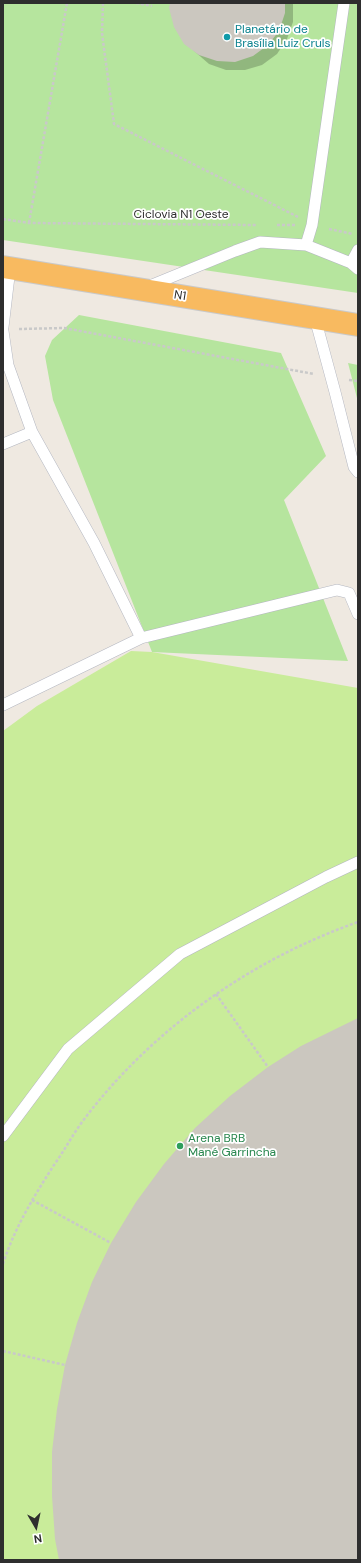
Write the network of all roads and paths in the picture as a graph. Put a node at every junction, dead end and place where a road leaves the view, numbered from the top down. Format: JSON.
{"nodes":[{"id":1,"x":67,"y":3,"type":"edge"},
{"id":2,"x":103,"y":3,"type":"edge"},
{"id":3,"x":136,"y":3,"type":"edge"},
{"id":4,"x":344,"y":3,"type":"edge"},
{"id":5,"x":152,"y":6,"type":"dead end"},
{"id":6,"x":3,"y":219,"type":"edge"},
{"id":7,"x":29,"y":223,"type":"junction"},
{"id":8,"x":257,"y":224,"type":"dead end"},
{"id":9,"x":273,"y":225,"type":"dead end"},
{"id":10,"x":312,"y":225,"type":"junction"},
{"id":11,"x":358,"y":236,"type":"edge"},
{"id":12,"x":306,"y":245,"type":"junction"},
{"id":13,"x":358,"y":250,"type":"edge"},
{"id":14,"x":354,"y":266,"type":"edge"},
{"id":15,"x":7,"y":268,"type":"edge"},
{"id":16,"x":141,"y":290,"type":"junction"},
{"id":17,"x":314,"y":318,"type":"junction"},
{"id":18,"x":358,"y":325,"type":"edge"},
{"id":19,"x":3,"y":326,"type":"edge"},
{"id":20,"x":18,"y":329,"type":"dead end"},
{"id":21,"x":3,"y":331,"type":"edge"},
{"id":22,"x":331,"y":377,"type":"junction"},
{"id":23,"x":358,"y":381,"type":"edge"},
{"id":24,"x":32,"y":432,"type":"junction"},
{"id":25,"x":3,"y":444,"type":"edge"},
{"id":26,"x":358,"y":472,"type":"edge"},
{"id":27,"x":358,"y":614,"type":"edge"},
{"id":28,"x":141,"y":638,"type":"junction"},
{"id":29,"x":3,"y":705,"type":"edge"},
{"id":30,"x":358,"y":862,"type":"edge"},
{"id":31,"x":358,"y":922,"type":"edge"},
{"id":32,"x":216,"y":994,"type":"junction"},
{"id":33,"x":268,"y":1067,"type":"dead end"},
{"id":34,"x":3,"y":1136,"type":"edge"},
{"id":35,"x":32,"y":1200,"type":"junction"},
{"id":36,"x":111,"y":1243,"type":"dead end"},
{"id":37,"x":3,"y":1264,"type":"edge"},
{"id":38,"x":3,"y":1351,"type":"edge"},
{"id":39,"x":65,"y":1365,"type":"dead end"}],
"edges":[{"from":1,"to":7,"type":"path"},
{"from":2,"to":10,"type":"path"},
{"from":3,"to":5,"type":"path"},
{"from":4,"to":10,"type":"lane"},
{"from":6,"to":7,"type":"path","name":"Ciclovia N1 Oeste"},
{"from":7,"to":8,"type":"path","name":"Ciclovia N1 Oeste"},
{"from":9,"to":10,"type":"path"},
{"from":10,"to":11,"type":"path"},
{"from":10,"to":12,"type":"lane"},
{"from":12,"to":14,"type":"lane"},
{"from":12,"to":16,"type":"lane"},
{"from":13,"to":14,"type":"lane"},
{"from":15,"to":16,"type":"highway","name":"N1"},
{"from":15,"to":19,"type":"lane"},
{"from":16,"to":17,"type":"highway","name":"N1"},
{"from":17,"to":18,"type":"highway","name":"N1"},
{"from":17,"to":22,"type":"lane"},
{"from":20,"to":22,"type":"path"},
{"from":21,"to":24,"type":"lane"},
{"from":22,"to":23,"type":"path"},
{"from":22,"to":26,"type":"lane"},
{"from":24,"to":25,"type":"lane"},
{"from":24,"to":28,"type":"lane"},
{"from":27,"to":28,"type":"lane"},
{"from":28,"to":29,"type":"lane"},
{"from":30,"to":34,"type":"lane"},
{"from":31,"to":32,"type":"path"},
{"from":32,"to":33,"type":"path"},
{"from":32,"to":35,"type":"path"},
{"from":35,"to":36,"type":"path"},
{"from":35,"to":37,"type":"path"},
{"from":38,"to":39,"type":"path"}]}
